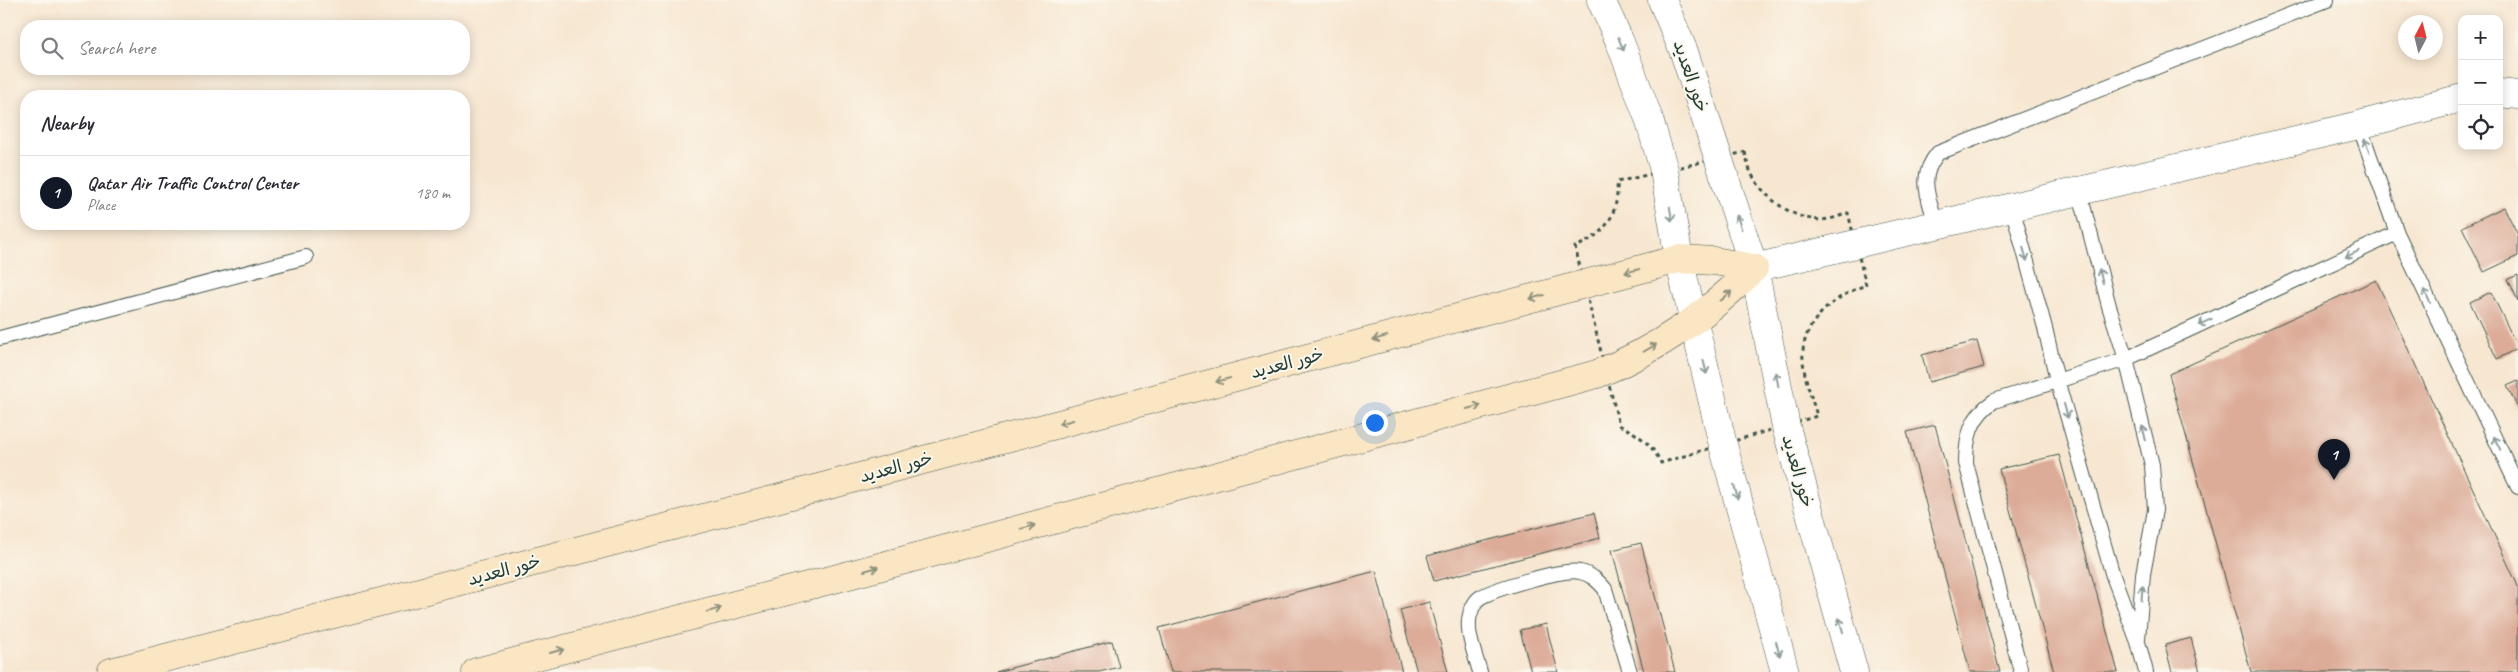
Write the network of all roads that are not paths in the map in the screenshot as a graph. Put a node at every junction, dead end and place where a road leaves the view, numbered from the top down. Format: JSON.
{"nodes":[{"id":1,"x":1601,"y":0,"type":"edge"},
{"id":2,"x":1662,"y":0,"type":"edge"},
{"id":3,"x":2327,"y":0,"type":"edge"},
{"id":4,"x":2503,"y":93,"type":"edge"},
{"id":5,"x":2518,"y":94,"type":"edge"},
{"id":6,"x":2458,"y":99,"type":"edge"},
{"id":7,"x":2359,"y":125,"type":"junction"},
{"id":8,"x":2079,"y":190,"type":"junction"},
{"id":9,"x":2012,"y":207,"type":"junction"},
{"id":10,"x":1936,"y":225,"type":"junction"},
{"id":11,"x":2397,"y":233,"type":"junction"},
{"id":12,"x":306,"y":256,"type":"dead end"},
{"id":13,"x":1679,"y":259,"type":"junction"},
{"id":14,"x":1754,"y":268,"type":"junction"},
{"id":15,"x":1694,"y":320,"type":"junction"},
{"id":16,"x":0,"y":338,"type":"edge"},
{"id":17,"x":2126,"y":359,"type":"junction"},
{"id":18,"x":2057,"y":380,"type":"junction"},
{"id":19,"x":2518,"y":487,"type":"edge"},
{"id":20,"x":2138,"y":642,"type":"junction"},
{"id":21,"x":111,"y":672,"type":"edge"},
{"id":22,"x":476,"y":672,"type":"edge"},
{"id":23,"x":1480,"y":672,"type":"edge"},
{"id":24,"x":1630,"y":672,"type":"edge"},
{"id":25,"x":1785,"y":672,"type":"edge"},
{"id":26,"x":1854,"y":672,"type":"edge"},
{"id":27,"x":2021,"y":672,"type":"edge"},
{"id":28,"x":2146,"y":672,"type":"edge"}],
"edges":[{"from":1,"to":13,"type":"street","one_way":true},
{"from":14,"to":2,"type":"street","name":"خور العديد","one_way":true},
{"from":3,"to":10,"type":"lane"},
{"from":4,"to":5,"type":"street"},
{"from":6,"to":7,"type":"street"},
{"from":7,"to":8,"type":"street"},
{"from":11,"to":7,"type":"lane","one_way":true},
{"from":8,"to":9,"type":"street"},
{"from":17,"to":8,"type":"lane","one_way":true},
{"from":9,"to":10,"type":"street"},
{"from":9,"to":18,"type":"lane","one_way":true},
{"from":10,"to":14,"type":"street"},
{"from":11,"to":17,"type":"lane","one_way":true},
{"from":19,"to":11,"type":"lane","one_way":true},
{"from":12,"to":16,"type":"lane"},
{"from":13,"to":14,"type":"main road","name":"خور العديد"},
{"from":13,"to":15,"type":"street"},
{"from":13,"to":21,"type":"main road","name":"خور العديد","one_way":true},
{"from":15,"to":14,"type":"main road","one_way":true},
{"from":26,"to":14,"type":"street","name":"خور العديد","one_way":true},
{"from":22,"to":15,"type":"main road","one_way":true},
{"from":15,"to":25,"type":"street","one_way":true},
{"from":17,"to":18,"type":"lane"},
{"from":20,"to":17,"type":"lane","one_way":true},
{"from":18,"to":20,"type":"lane","one_way":true},
{"from":18,"to":27,"type":"lane"},
{"from":20,"to":28,"type":"lane"},
{"from":23,"to":24,"type":"lane"}]}
